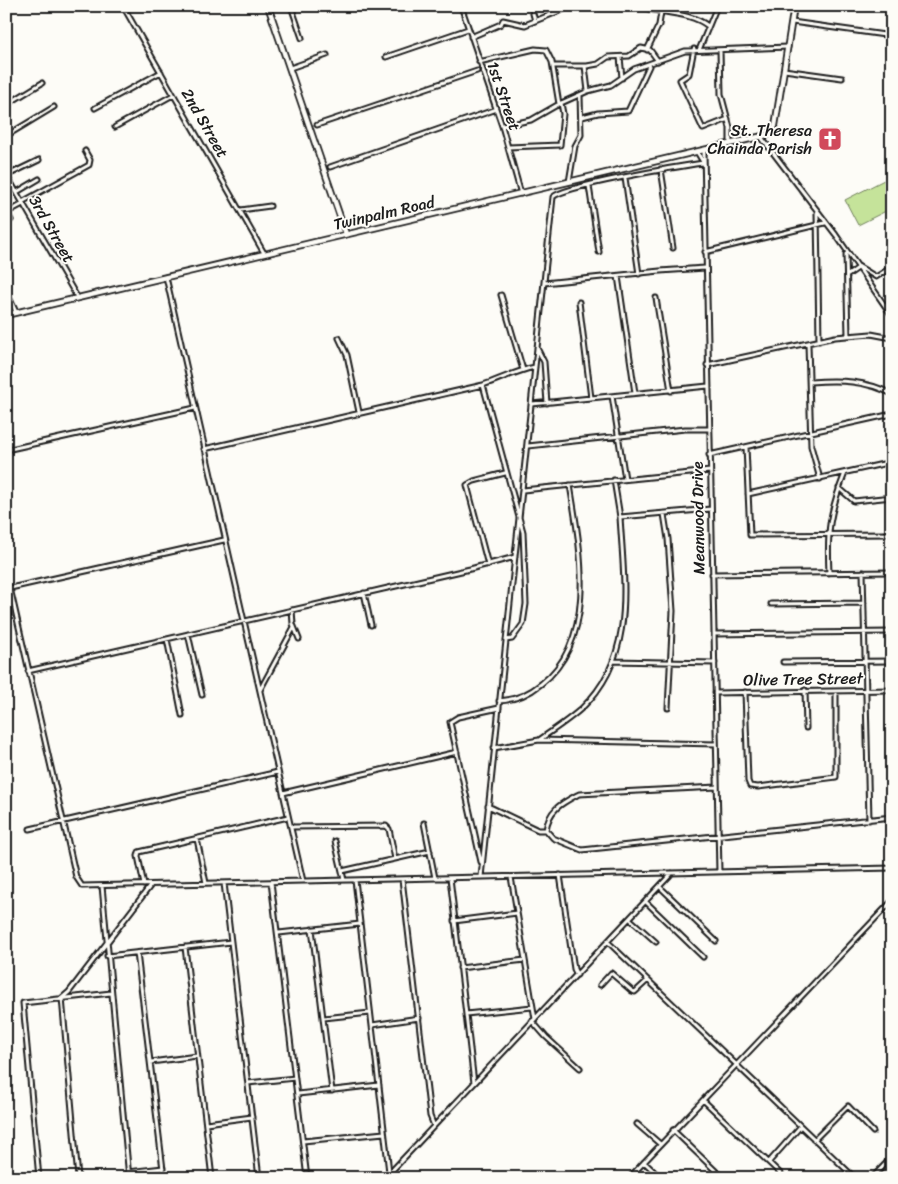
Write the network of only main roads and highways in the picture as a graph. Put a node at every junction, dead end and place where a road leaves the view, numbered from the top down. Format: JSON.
{"nodes":[{"id":1,"x":270,"y":7,"type":"edge"},
{"id":2,"x":792,"y":7,"type":"edge"},
{"id":3,"x":346,"y":234,"type":"junction"},
{"id":4,"x":6,"y":315,"type":"edge"}],
"edges":[{"from":1,"to":3,"type":"main road"},
{"from":2,"to":3,"type":"main road","name":"Twinpalm Road"},
{"from":3,"to":4,"type":"main road","name":"Twinpalm Road"}]}
